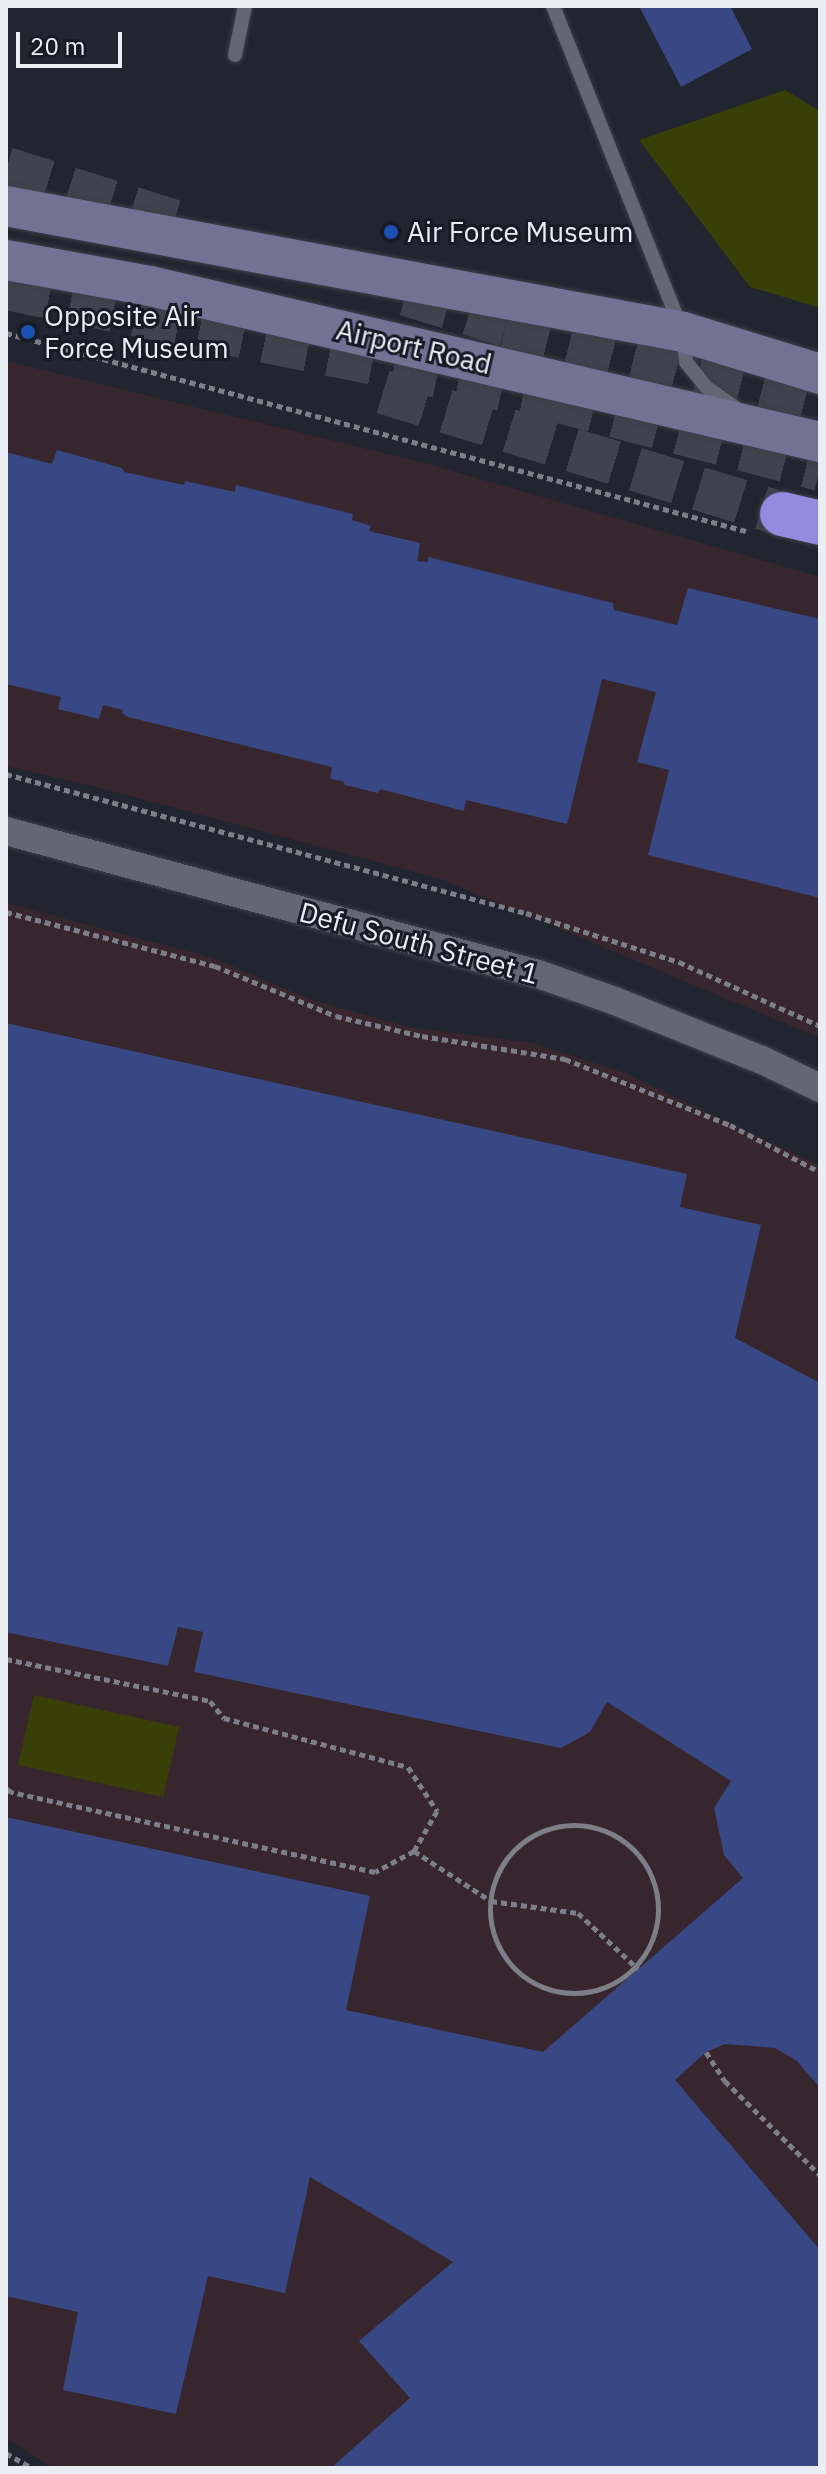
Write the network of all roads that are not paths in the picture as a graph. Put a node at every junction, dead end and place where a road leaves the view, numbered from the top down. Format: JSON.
{"nodes":[{"id":1,"x":245,"y":6,"type":"edge"},
{"id":2,"x":553,"y":6,"type":"edge"},
{"id":3,"x":235,"y":55,"type":"dead end"},
{"id":4,"x":6,"y":206,"type":"edge"},
{"id":5,"x":205,"y":243,"type":"junction"},
{"id":6,"x":6,"y":260,"type":"edge"},
{"id":7,"x":273,"y":314,"type":"junction"},
{"id":8,"x":683,"y":332,"type":"junction"},
{"id":9,"x":820,"y":374,"type":"edge"},
{"id":10,"x":764,"y":427,"type":"junction"},
{"id":11,"x":820,"y":442,"type":"edge"},
{"id":12,"x":6,"y":831,"type":"edge"},
{"id":13,"x":820,"y":1088,"type":"edge"}],
"edges":[{"from":1,"to":3,"type":"lane"},
{"from":2,"to":8,"type":"lane"},
{"from":4,"to":5,"type":"main road"},
{"from":5,"to":7,"type":"main road"},
{"from":5,"to":8,"type":"main road"},
{"from":6,"to":7,"type":"main road","name":"Airport Road"},
{"from":7,"to":10,"type":"main road","name":"Airport Road"},
{"from":8,"to":9,"type":"main road"},
{"from":8,"to":10,"type":"lane"},
{"from":10,"to":11,"type":"main road","name":"Airport Road"},
{"from":12,"to":13,"type":"street","name":"Defu South Street 1"}]}
